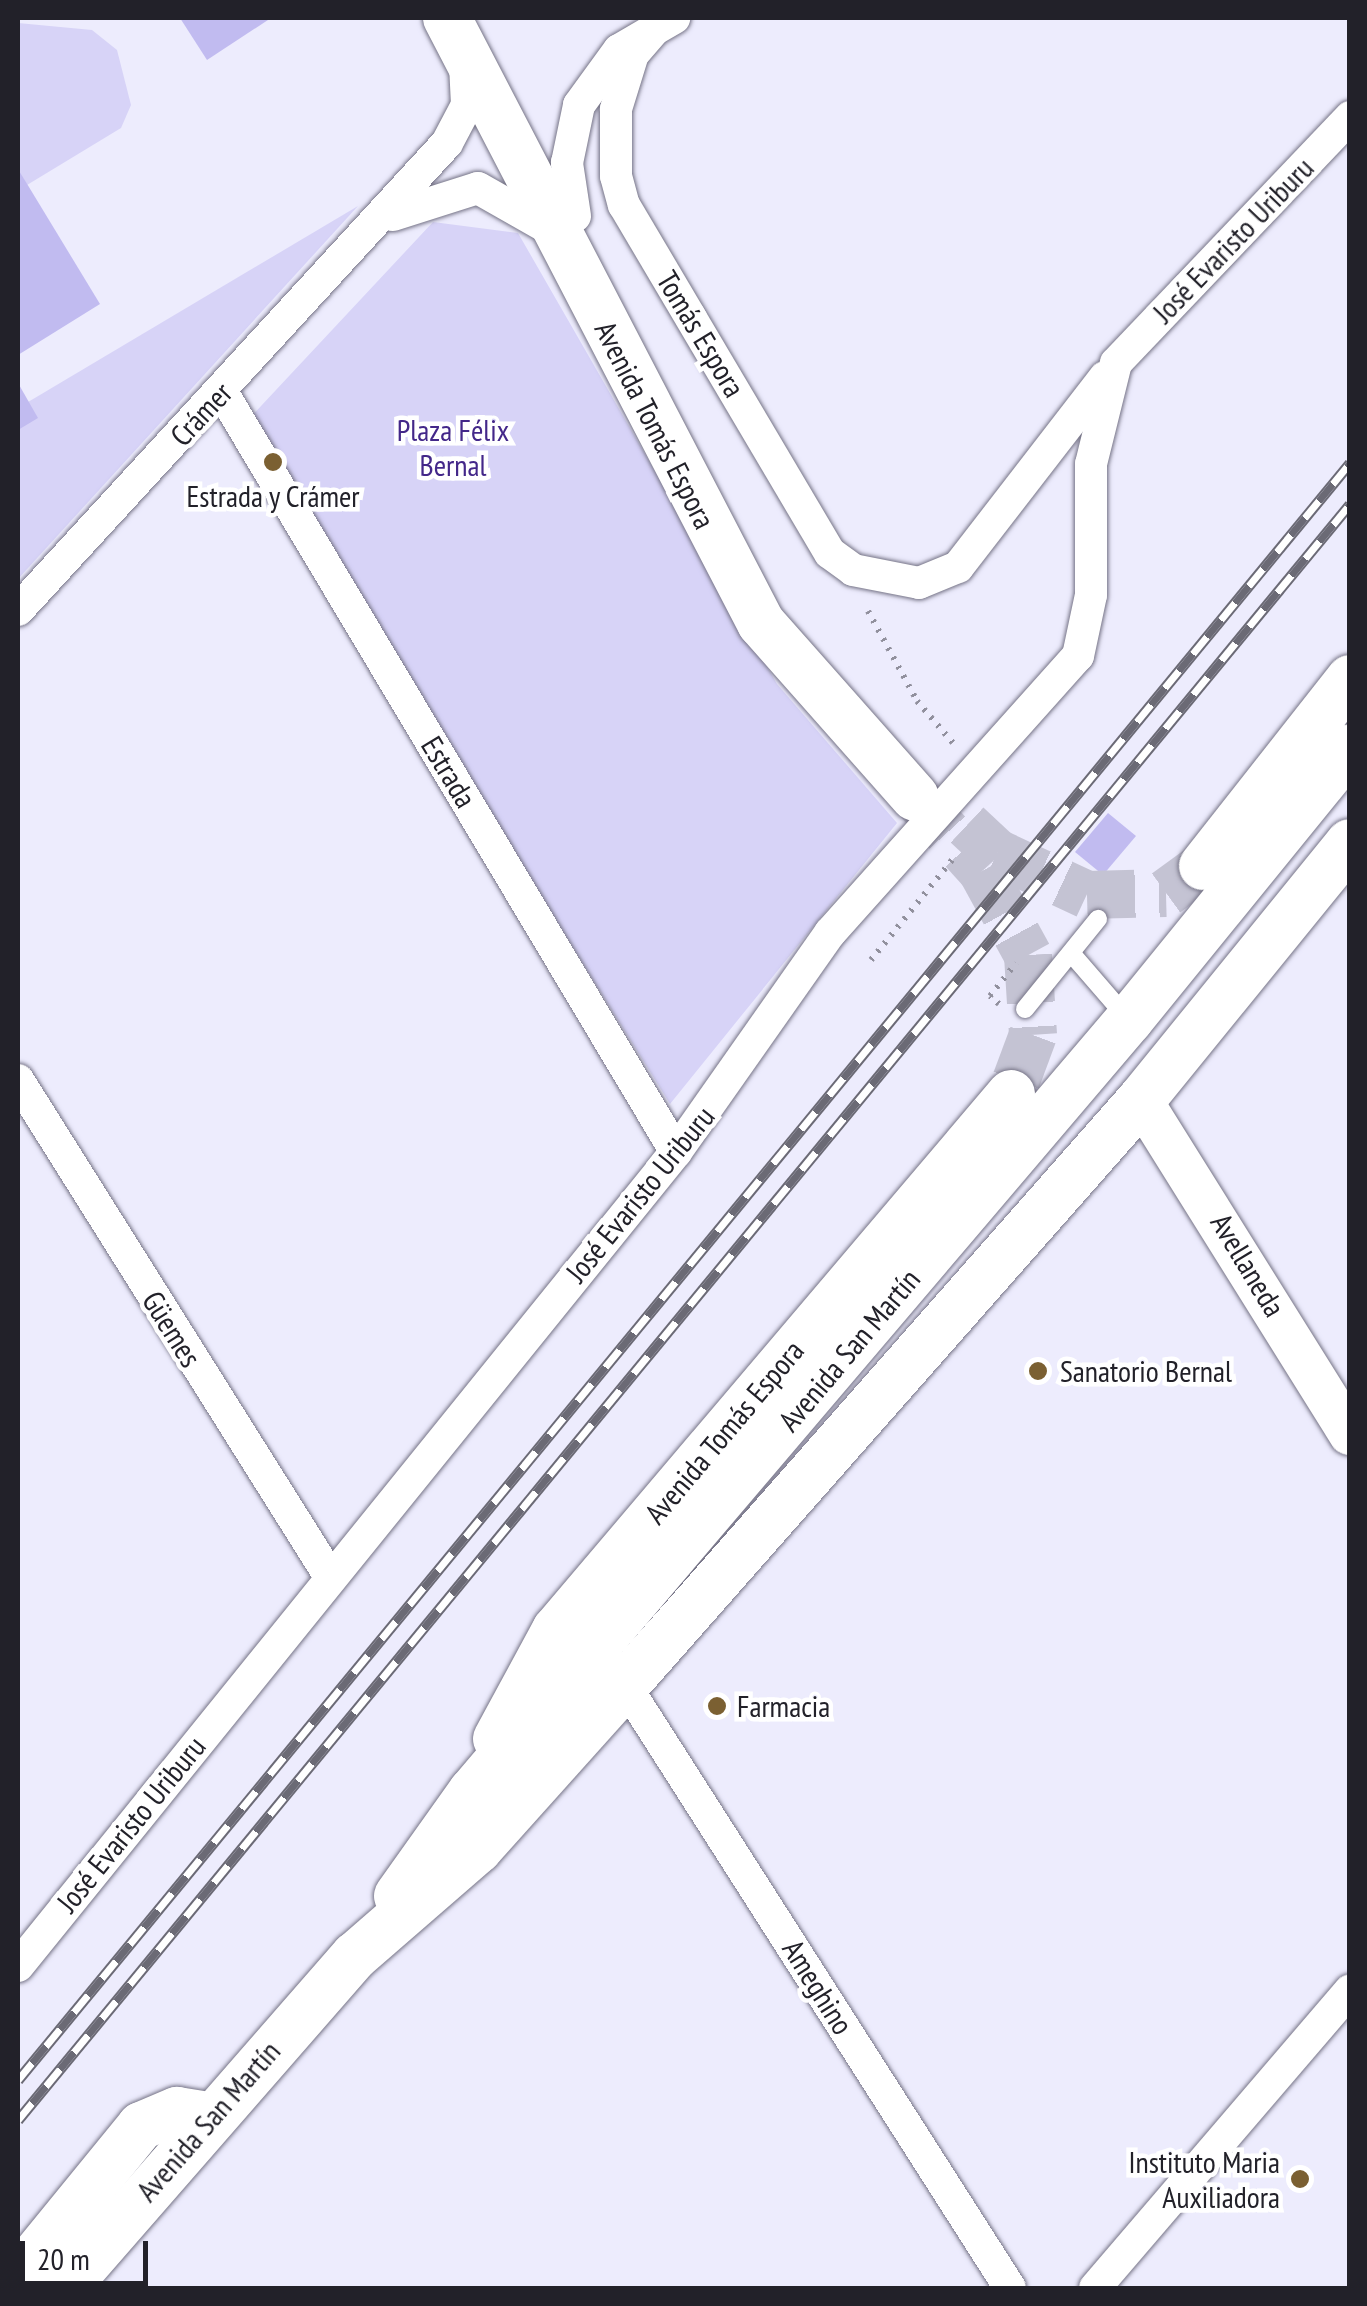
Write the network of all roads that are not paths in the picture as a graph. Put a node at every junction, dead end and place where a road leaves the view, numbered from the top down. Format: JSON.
{"nodes":[{"id":1,"x":664,"y":24,"type":"edge"},
{"id":2,"x":460,"y":25,"type":"edge"},
{"id":3,"x":1350,"y":118,"type":"edge"},
{"id":4,"x":385,"y":218,"type":"junction"},
{"id":5,"x":568,"y":227,"type":"junction"},
{"id":6,"x":1116,"y":363,"type":"junction"},
{"id":7,"x":222,"y":392,"type":"junction"},
{"id":8,"x":906,"y":582,"type":"joint"},
{"id":9,"x":18,"y":610,"type":"edge"},
{"id":10,"x":1350,"y":679,"type":"edge"},
{"id":11,"x":1350,"y":748,"type":"edge"},
{"id":12,"x":921,"y":792,"type":"tunnel mouth"},
{"id":13,"x":1350,"y":843,"type":"edge"},
{"id":14,"x":1203,"y":866,"type":"tunnel mouth"},
{"id":15,"x":1098,"y":919,"type":"dead end"},
{"id":16,"x":1071,"y":953,"type":"junction"},
{"id":17,"x":1025,"y":1009,"type":"dead end"},
{"id":18,"x":1129,"y":1020,"type":"junction"},
{"id":19,"x":18,"y":1080,"type":"edge"},
{"id":20,"x":1011,"y":1094,"type":"tunnel mouth"},
{"id":21,"x":1141,"y":1100,"type":"junction"},
{"id":22,"x":676,"y":1152,"type":"junction"},
{"id":23,"x":1350,"y":1434,"type":"edge"},
{"id":24,"x":329,"y":1576,"type":"junction"},
{"id":25,"x":626,"y":1685,"type":"junction"},
{"id":26,"x":472,"y":1792,"type":"junction"},
{"id":27,"x":355,"y":1956,"type":"junction"},
{"id":28,"x":18,"y":1966,"type":"edge"},
{"id":29,"x":1350,"y":1990,"type":"edge"},
{"id":30,"x":210,"y":2116,"type":"junction"},
{"id":31,"x":18,"y":2277,"type":"edge"},
{"id":32,"x":64,"y":2288,"type":"edge"},
{"id":33,"x":1010,"y":2288,"type":"edge"},
{"id":34,"x":1095,"y":2288,"type":"edge"}],
"edges":[{"from":1,"to":5,"type":"street"},
{"from":1,"to":8,"type":"street","name":"Tomás Espora"},
{"from":2,"to":4,"type":"street","name":"Crámer"},
{"from":2,"to":5,"type":"main road","name":"Avenida Tomás Espora"},
{"from":3,"to":6,"type":"street","name":"José Evaristo Uriburu"},
{"from":4,"to":5,"type":"street","name":"Crámer"},
{"from":4,"to":7,"type":"street","name":"Crámer"},
{"from":5,"to":12,"type":"main road","name":"Avenida Tomás Espora"},
{"from":6,"to":8,"type":"street","name":"José Evaristo Uriburu"},
{"from":6,"to":22,"type":"street","name":"José Evaristo Uriburu"},
{"from":7,"to":9,"type":"street","name":"Crámer"},
{"from":7,"to":22,"type":"street","name":"Estrada"},
{"from":10,"to":14,"type":"main road"},
{"from":11,"to":18,"type":"main road","name":"Avenida San Martín"},
{"from":13,"to":21,"type":"main road","name":"Avenida San Martín"},
{"from":15,"to":16,"type":"lane"},
{"from":16,"to":17,"type":"lane"},
{"from":16,"to":18,"type":"lane"},
{"from":18,"to":26,"type":"main road","name":"Avenida San Martín"},
{"from":19,"to":24,"type":"street","name":"Güemes"},
{"from":20,"to":26,"type":"main road","name":"Avenida Tomás Espora"},
{"from":21,"to":23,"type":"street","name":"Avellaneda"},
{"from":21,"to":25,"type":"main road","name":"Avenida San Martín"},
{"from":22,"to":24,"type":"street","name":"José Evaristo Uriburu"},
{"from":24,"to":28,"type":"street","name":"José Evaristo Uriburu"},
{"from":25,"to":27,"type":"main road","name":"Avenida San Martín"},
{"from":25,"to":33,"type":"street","name":"Ameghino"},
{"from":26,"to":27,"type":"main road","name":"Avenida San Martín"},
{"from":27,"to":30,"type":"main road","name":"Avenida San Martín"},
{"from":29,"to":34,"type":"street"},
{"from":30,"to":31,"type":"main road"},
{"from":30,"to":32,"type":"main road","name":"Avenida San Martín"}]}
